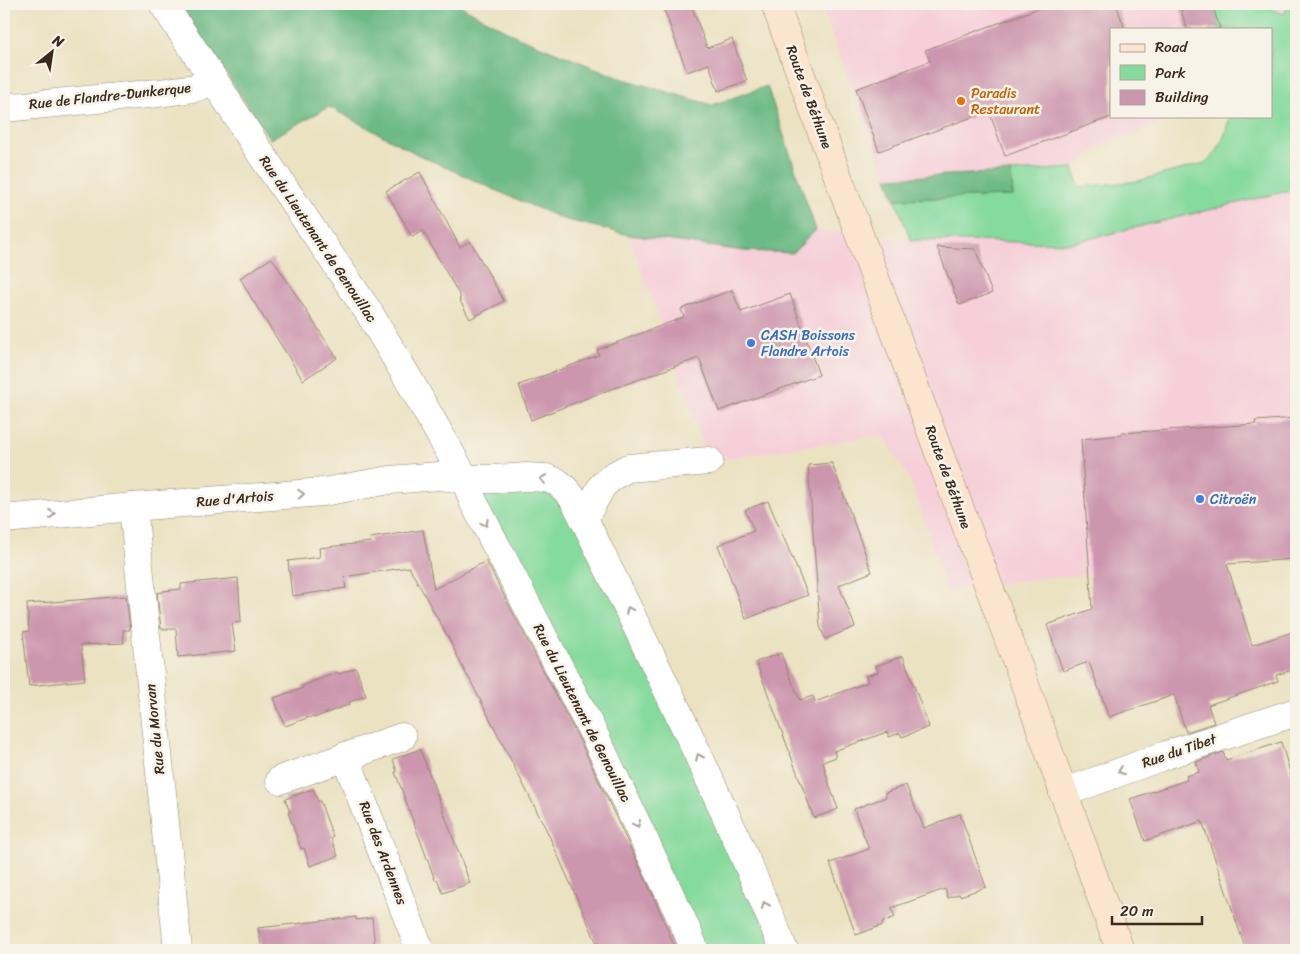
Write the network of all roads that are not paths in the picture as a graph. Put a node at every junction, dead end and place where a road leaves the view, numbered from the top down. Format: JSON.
{"nodes":[{"id":1,"x":163,"y":4,"type":"edge"},
{"id":2,"x":775,"y":4,"type":"edge"},
{"id":3,"x":214,"y":80,"type":"junction"},
{"id":4,"x":4,"y":108,"type":"edge"},
{"id":5,"x":709,"y":461,"type":"dead end"},
{"id":6,"x":464,"y":479,"type":"junction"},
{"id":7,"x":133,"y":507,"type":"junction"},
{"id":8,"x":4,"y":519,"type":"edge"},
{"id":9,"x":584,"y":519,"type":"junction"},
{"id":10,"x":1296,"y":712,"type":"edge"},
{"id":11,"x":402,"y":737,"type":"dead end"},
{"id":12,"x":346,"y":756,"type":"junction"},
{"id":13,"x":280,"y":780,"type":"dead end"},
{"id":14,"x":1063,"y":793,"type":"junction"},
{"id":15,"x":178,"y":950,"type":"edge"},
{"id":16,"x":420,"y":950,"type":"edge"},
{"id":17,"x":695,"y":950,"type":"edge"},
{"id":18,"x":784,"y":950,"type":"edge"},
{"id":19,"x":1120,"y":950,"type":"edge"}],
"edges":[{"from":1,"to":3,"type":"street","name":"Rue du Lieutenant de Genouillac"},
{"from":2,"to":14,"type":"main road","name":"Route de Béthune"},
{"from":3,"to":4,"type":"street","name":"Rue de Flandre-Dunkerque"},
{"from":3,"to":6,"type":"street","name":"Rue du Lieutenant de Genouillac"},
{"from":5,"to":9,"type":"street"},
{"from":7,"to":6,"type":"street","name":"Rue d'Artois","one_way":true},
{"from":9,"to":6,"type":"street","one_way":true},
{"from":6,"to":17,"type":"street","name":"Rue du Lieutenant de Genouillac","one_way":true},
{"from":8,"to":7,"type":"street","name":"Rue d'Artois","one_way":true},
{"from":7,"to":15,"type":"street","name":"Rue du Morvan"},
{"from":18,"to":9,"type":"street","one_way":true},
{"from":10,"to":14,"type":"street","name":"Rue du Tibet","one_way":true},
{"from":11,"to":12,"type":"street"},
{"from":12,"to":13,"type":"street"},
{"from":12,"to":16,"type":"street","name":"Rue des Ardennes"},
{"from":14,"to":19,"type":"main road","name":"Route de Béthune"}]}
